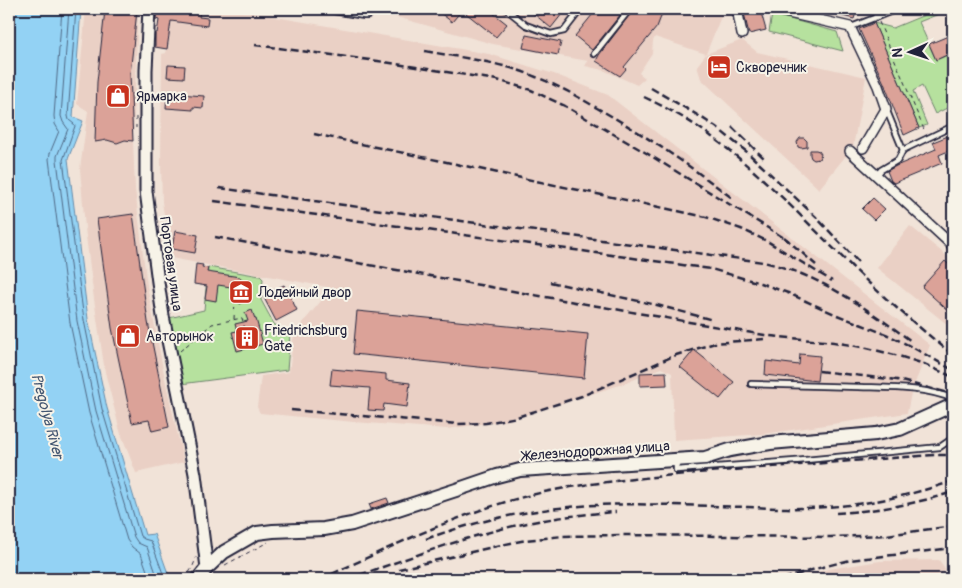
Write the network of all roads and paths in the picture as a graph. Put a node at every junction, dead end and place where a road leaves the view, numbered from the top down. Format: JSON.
{"nodes":[{"id":1,"x":149,"y":9,"type":"edge"},
{"id":2,"x":322,"y":9,"type":"edge"},
{"id":3,"x":372,"y":9,"type":"edge"},
{"id":4,"x":506,"y":9,"type":"edge"},
{"id":5,"x":581,"y":9,"type":"edge"},
{"id":6,"x":630,"y":9,"type":"edge"},
{"id":7,"x":737,"y":9,"type":"edge"},
{"id":8,"x":771,"y":9,"type":"edge"},
{"id":9,"x":873,"y":9,"type":"edge"},
{"id":10,"x":897,"y":9,"type":"edge"},
{"id":11,"x":877,"y":17,"type":"junction"},
{"id":12,"x":850,"y":27,"type":"junction"},
{"id":13,"x":742,"y":34,"type":"dead end"},
{"id":14,"x":594,"y":54,"type":"dead end"},
{"id":15,"x":886,"y":109,"type":"junction"},
{"id":16,"x":953,"y":126,"type":"edge"},
{"id":17,"x":928,"y":138,"type":"junction"},
{"id":18,"x":863,"y":148,"type":"dead end"},
{"id":19,"x":903,"y":150,"type":"junction"},
{"id":20,"x":850,"y":151,"type":"dead end"},
{"id":21,"x":876,"y":176,"type":"junction"},
{"id":22,"x":953,"y":246,"type":"edge"},
{"id":23,"x":234,"y":300,"type":"dead end"},
{"id":24,"x":234,"y":320,"type":"junction"},
{"id":25,"x":245,"y":329,"type":"dead end"},
{"id":26,"x":172,"y":358,"type":"junction"},
{"id":27,"x":751,"y":384,"type":"dead end"},
{"id":28,"x":953,"y":399,"type":"edge"},
{"id":29,"x":953,"y":405,"type":"edge"},
{"id":30,"x":953,"y":438,"type":"edge"},
{"id":31,"x":675,"y":461,"type":"junction"},
{"id":32,"x":269,"y":542,"type":"dead end"},
{"id":33,"x":224,"y":566,"type":"dead end"},
{"id":34,"x":208,"y":574,"type":"edge"},
{"id":35,"x":198,"y":579,"type":"edge"}],
"edges":[{"from":1,"to":26,"type":"main road","name":"Портовая улица"},
{"from":2,"to":3,"type":"lane"},
{"from":4,"to":5,"type":"lane"},
{"from":6,"to":14,"type":"lane"},
{"from":7,"to":13,"type":"street"},
{"from":8,"to":12,"type":"street"},
{"from":9,"to":11,"type":"lane"},
{"from":10,"to":11,"type":"lane"},
{"from":11,"to":12,"type":"lane"},
{"from":11,"to":17,"type":"path"},
{"from":12,"to":15,"type":"street"},
{"from":15,"to":18,"type":"street"},
{"from":15,"to":19,"type":"lane"},
{"from":16,"to":17,"type":"lane"},
{"from":17,"to":19,"type":"lane"},
{"from":19,"to":21,"type":"lane"},
{"from":20,"to":21,"type":"street"},
{"from":21,"to":22,"type":"street"},
{"from":23,"to":24,"type":"path"},
{"from":24,"to":25,"type":"path"},
{"from":24,"to":26,"type":"path"},
{"from":26,"to":34,"type":"main road","name":"Портовая улица"},
{"from":27,"to":28,"type":"lane"},
{"from":29,"to":31,"type":"main road","name":"Железнодорожная улица"},
{"from":30,"to":31,"type":"lane"},
{"from":31,"to":34,"type":"main road","name":"Железнодорожная улица"},
{"from":32,"to":33,"type":"path"},
{"from":34,"to":35,"type":"main road","name":"Железнодорожная улица"}]}
